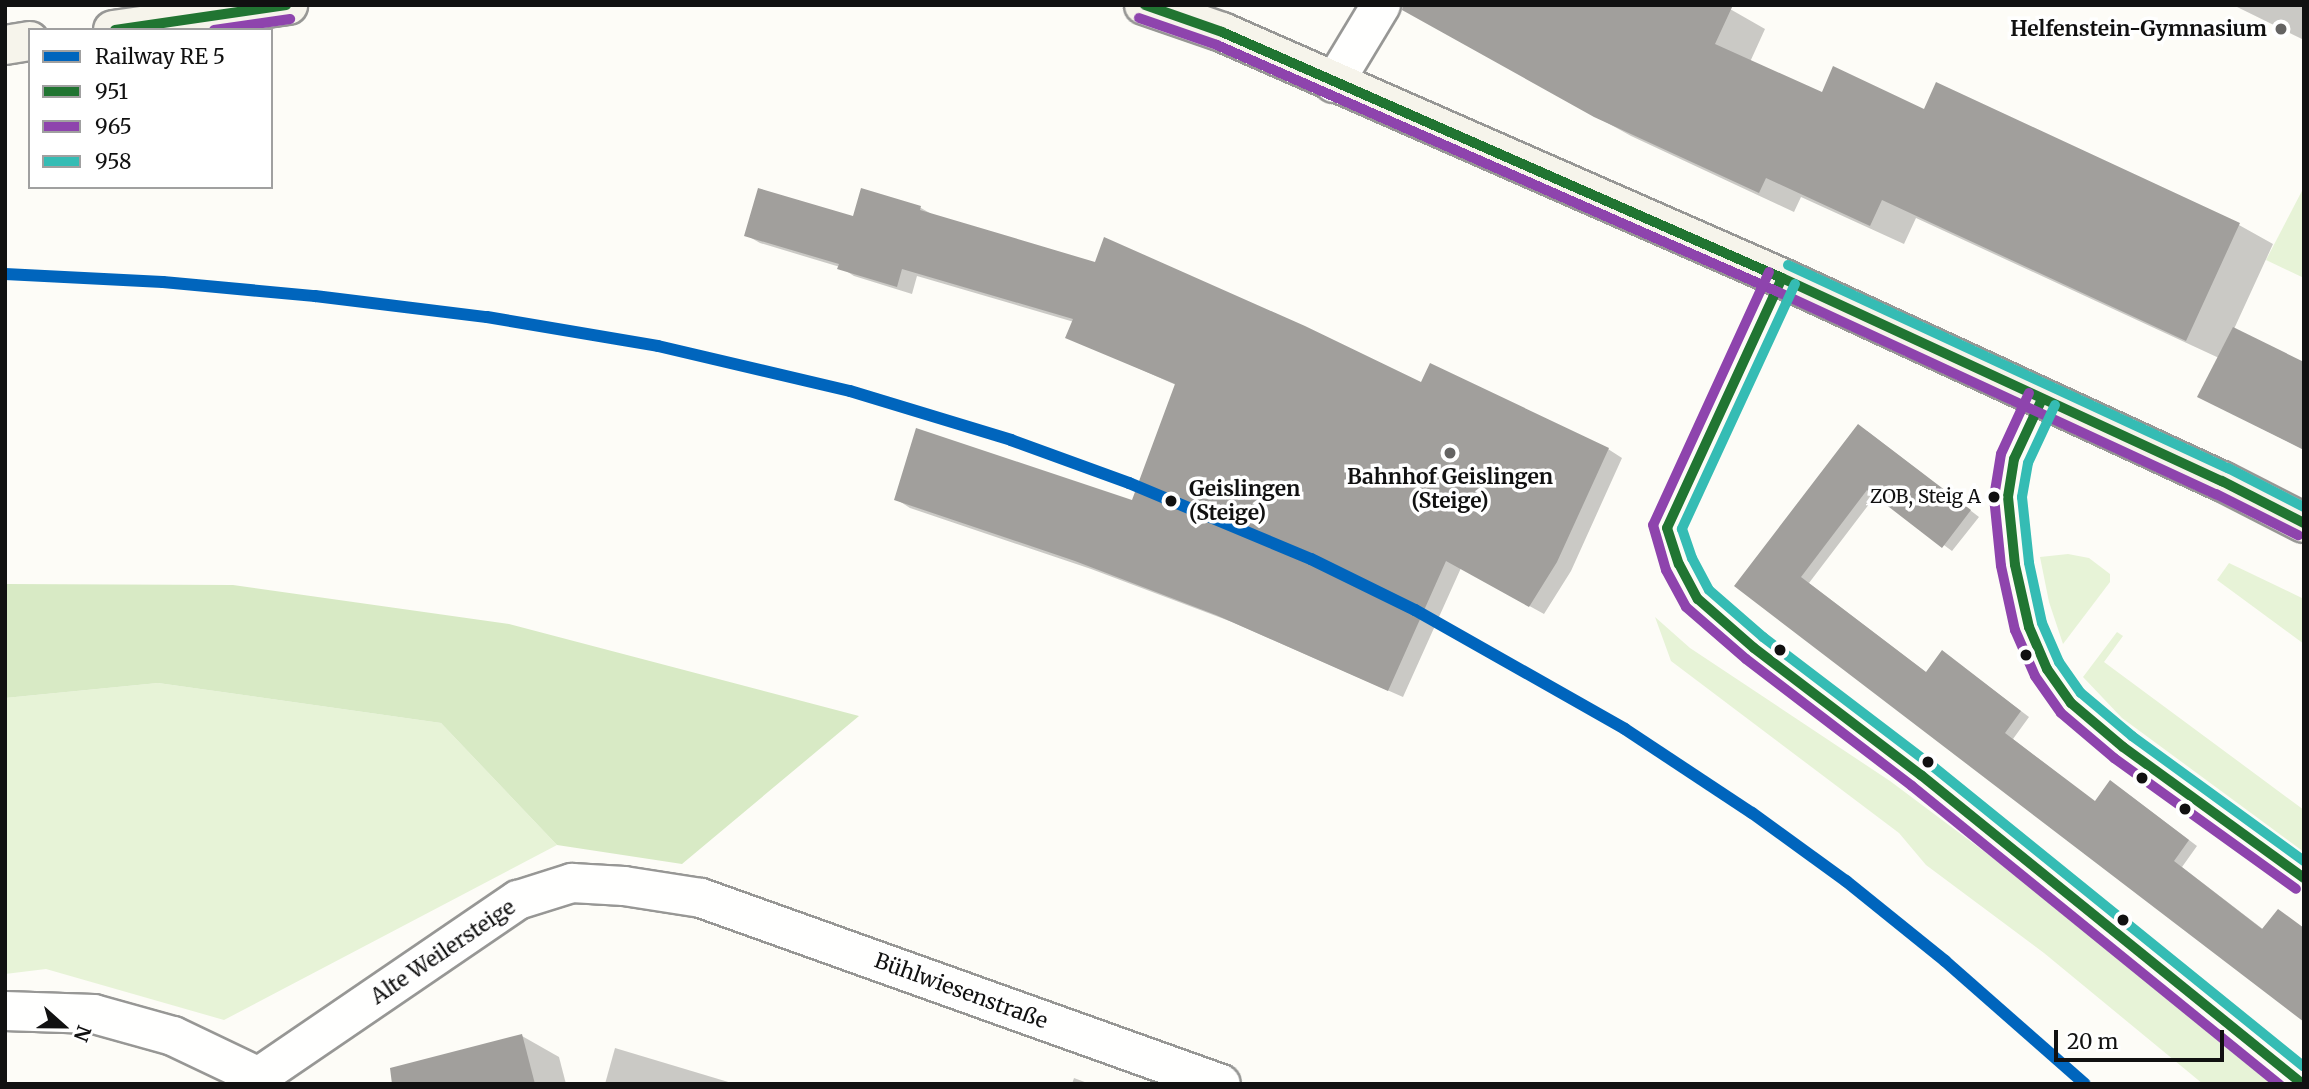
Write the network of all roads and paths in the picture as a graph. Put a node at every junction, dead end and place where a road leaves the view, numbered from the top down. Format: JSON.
{"nodes":[{"id":1,"x":288,"y":5,"type":"edge"},
{"id":2,"x":1144,"y":5,"type":"edge"},
{"id":3,"x":1381,"y":5,"type":"edge"},
{"id":4,"x":127,"y":28,"type":"edge"},
{"id":5,"x":28,"y":41,"type":"edge"},
{"id":6,"x":5,"y":45,"type":"edge"},
{"id":7,"x":1334,"y":83,"type":"junction"},
{"id":8,"x":2304,"y":523,"type":"edge"},
{"id":9,"x":701,"y":898,"type":"joint"},
{"id":10,"x":5,"y":1011,"type":"edge"},
{"id":11,"x":254,"y":1080,"type":"edge"},
{"id":12,"x":1221,"y":1084,"type":"edge"}],
"edges":[{"from":1,"to":4,"type":"street"},
{"from":2,"to":7,"type":"street"},
{"from":3,"to":7,"type":"street"},
{"from":5,"to":6,"type":"street"},
{"from":7,"to":8,"type":"street"},
{"from":9,"to":11,"type":"street","name":"Alte Weilersteige"},
{"from":9,"to":12,"type":"street","name":"Bühlwiesenstraße"},
{"from":10,"to":11,"type":"street"}]}
